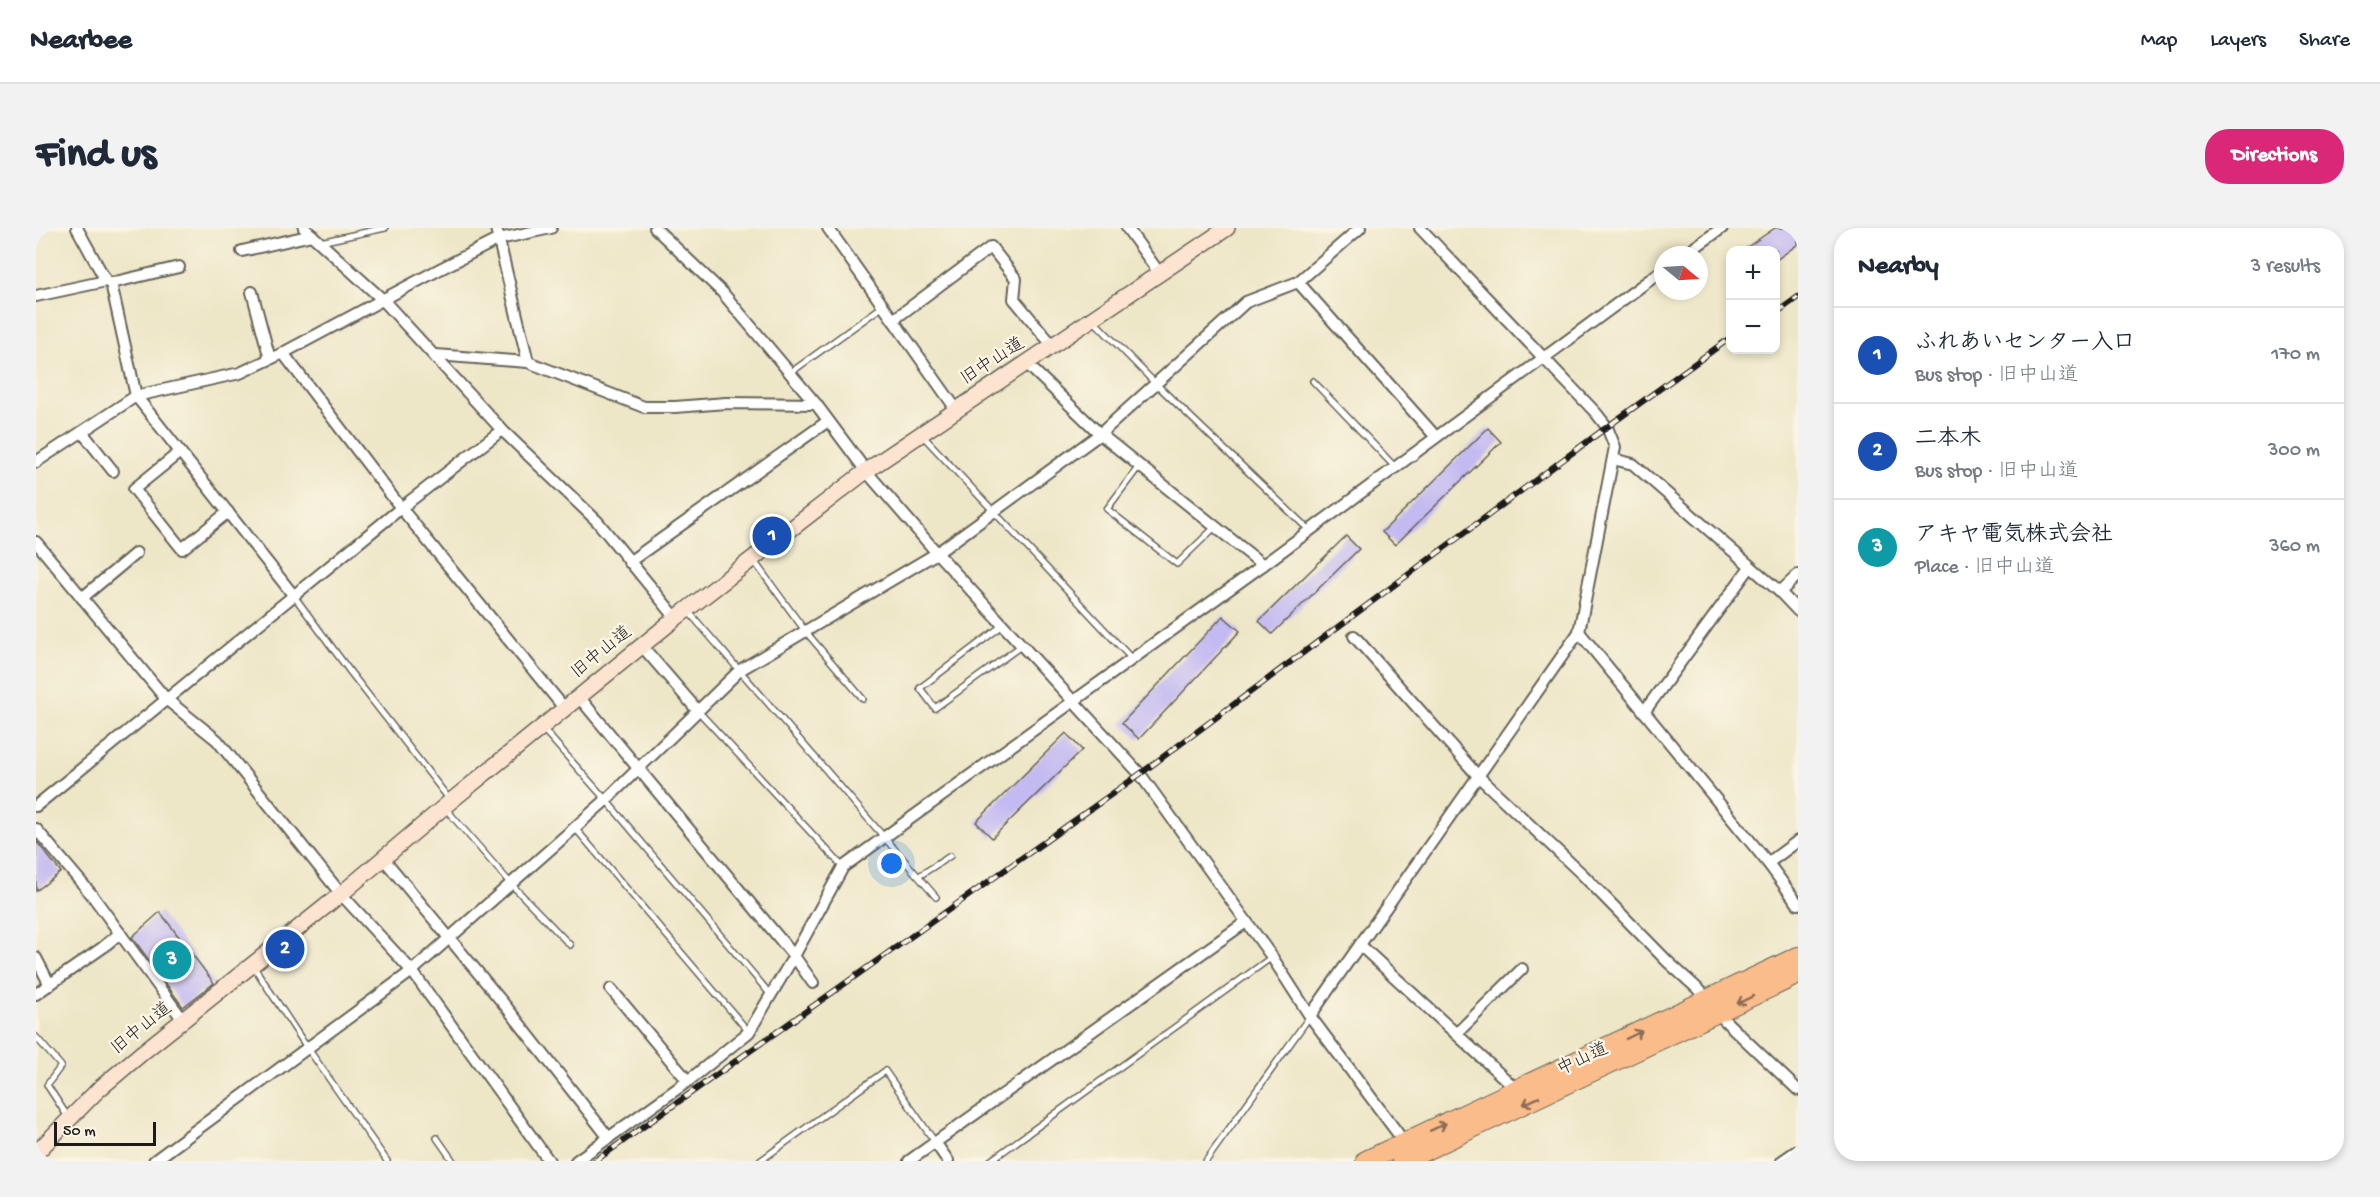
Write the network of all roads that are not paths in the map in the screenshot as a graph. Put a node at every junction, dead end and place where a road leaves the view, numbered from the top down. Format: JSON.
{"nodes":[{"id":1,"x":77,"y":228,"type":"edge"},
{"id":2,"x":385,"y":228,"type":"edge"},
{"id":3,"x":551,"y":228,"type":"edge"},
{"id":4,"x":655,"y":228,"type":"edge"},
{"id":5,"x":828,"y":228,"type":"edge"},
{"id":6,"x":1127,"y":228,"type":"edge"},
{"id":7,"x":1227,"y":228,"type":"edge"},
{"id":8,"x":1360,"y":228,"type":"edge"},
{"id":9,"x":1420,"y":228,"type":"edge"},
{"id":10,"x":1715,"y":230,"type":"edge"},
{"id":11,"x":498,"y":234,"type":"edge"},
{"id":12,"x":312,"y":235,"type":"edge"},
{"id":13,"x":1695,"y":246,"type":"edge"},
{"id":14,"x":242,"y":251,"type":"dead end"},
{"id":15,"x":180,"y":267,"type":"dead end"},
{"id":16,"x":1160,"y":274,"type":"junction"},
{"id":17,"x":1654,"y":277,"type":"edge"},
{"id":18,"x":109,"y":282,"type":"junction"},
{"id":19,"x":1298,"y":282,"type":"junction"},
{"id":20,"x":252,"y":292,"type":"dead end"},
{"id":21,"x":36,"y":296,"type":"edge"},
{"id":22,"x":383,"y":300,"type":"junction"},
{"id":23,"x":883,"y":306,"type":"junction"},
{"id":24,"x":1092,"y":319,"type":"junction"},
{"id":25,"x":893,"y":320,"type":"junction"},
{"id":26,"x":1053,"y":346,"type":"junction"},
{"id":27,"x":283,"y":353,"type":"junction"},
{"id":28,"x":436,"y":355,"type":"junction"},
{"id":29,"x":1543,"y":358,"type":"junction"},
{"id":30,"x":270,"y":359,"type":"junction"},
{"id":31,"x":528,"y":362,"type":"junction"},
{"id":32,"x":1027,"y":364,"type":"junction"},
{"id":33,"x":790,"y":373,"type":"junction"},
{"id":34,"x":1313,"y":381,"type":"dead end"},
{"id":35,"x":1155,"y":383,"type":"junction"},
{"id":36,"x":136,"y":396,"type":"junction"},
{"id":37,"x":816,"y":404,"type":"junction"},
{"id":38,"x":957,"y":409,"type":"junction"},
{"id":39,"x":828,"y":421,"type":"junction"},
{"id":40,"x":502,"y":430,"type":"junction"},
{"id":41,"x":82,"y":432,"type":"junction"},
{"id":42,"x":921,"y":434,"type":"junction"},
{"id":43,"x":1100,"y":434,"type":"junction"},
{"id":44,"x":1436,"y":437,"type":"junction"},
{"id":45,"x":180,"y":452,"type":"junction"},
{"id":46,"x":1613,"y":459,"type":"junction"},
{"id":47,"x":36,"y":462,"type":"edge"},
{"id":48,"x":1140,"y":465,"type":"junction"},
{"id":49,"x":1395,"y":467,"type":"junction"},
{"id":50,"x":113,"y":471,"type":"dead end"},
{"id":51,"x":866,"y":471,"type":"junction"},
{"id":52,"x":401,"y":508,"type":"junction"},
{"id":53,"x":993,"y":511,"type":"junction"},
{"id":54,"x":228,"y":512,"type":"junction"},
{"id":55,"x":1216,"y":526,"type":"junction"},
{"id":56,"x":1309,"y":531,"type":"junction"},
{"id":57,"x":36,"y":542,"type":"edge"},
{"id":58,"x":136,"y":553,"type":"dead end"},
{"id":59,"x":937,"y":554,"type":"junction"},
{"id":60,"x":753,"y":559,"type":"junction"},
{"id":61,"x":628,"y":562,"type":"junction"},
{"id":62,"x":1263,"y":565,"type":"junction"},
{"id":63,"x":1750,"y":567,"type":"junction"},
{"id":64,"x":1798,"y":575,"type":"edge"},
{"id":65,"x":1780,"y":592,"type":"junction"},
{"id":66,"x":294,"y":596,"type":"junction"},
{"id":67,"x":82,"y":598,"type":"junction"},
{"id":68,"x":1798,"y":612,"type":"edge"},
{"id":69,"x":681,"y":614,"type":"junction"},
{"id":70,"x":1003,"y":625,"type":"junction"},
{"id":71,"x":806,"y":632,"type":"junction"},
{"id":72,"x":1579,"y":632,"type":"junction"},
{"id":73,"x":1354,"y":636,"type":"dead end"},
{"id":74,"x":642,"y":646,"type":"junction"},
{"id":75,"x":1021,"y":646,"type":"junction"},
{"id":76,"x":1131,"y":658,"type":"junction"},
{"id":77,"x":740,"y":670,"type":"junction"},
{"id":78,"x":579,"y":697,"type":"junction"},
{"id":79,"x":166,"y":699,"type":"junction"},
{"id":80,"x":862,"y":699,"type":"dead end"},
{"id":81,"x":1073,"y":702,"type":"junction"},
{"id":82,"x":565,"y":709,"type":"junction"},
{"id":83,"x":698,"y":711,"type":"junction"},
{"id":84,"x":1644,"y":712,"type":"junction"},
{"id":85,"x":542,"y":728,"type":"junction"},
{"id":86,"x":638,"y":769,"type":"junction"},
{"id":87,"x":1478,"y":776,"type":"junction"},
{"id":88,"x":606,"y":800,"type":"junction"},
{"id":89,"x":448,"y":804,"type":"junction"},
{"id":90,"x":36,"y":806,"type":"edge"},
{"id":91,"x":575,"y":828,"type":"junction"},
{"id":92,"x":36,"y":829,"type":"edge"},
{"id":93,"x":884,"y":837,"type":"junction"},
{"id":94,"x":1798,"y":841,"type":"edge"},
{"id":95,"x":950,"y":856,"type":"dead end"},
{"id":96,"x":383,"y":858,"type":"junction"},
{"id":97,"x":1768,"y":862,"type":"junction"},
{"id":98,"x":843,"y":867,"type":"junction"},
{"id":99,"x":919,"y":876,"type":"junction"},
{"id":100,"x":511,"y":884,"type":"junction"},
{"id":101,"x":341,"y":894,"type":"junction"},
{"id":102,"x":936,"y":897,"type":"dead end"},
{"id":103,"x":1798,"y":904,"type":"edge"},
{"id":104,"x":1246,"y":922,"type":"junction"},
{"id":105,"x":120,"y":933,"type":"junction"},
{"id":106,"x":449,"y":938,"type":"junction"},
{"id":107,"x":570,"y":945,"type":"dead end"},
{"id":108,"x":1360,"y":945,"type":"junction"},
{"id":109,"x":794,"y":956,"type":"junction"},
{"id":110,"x":1272,"y":957,"type":"junction"},
{"id":111,"x":1798,"y":957,"type":"edge"},
{"id":112,"x":36,"y":958,"type":"edge"},
{"id":113,"x":253,"y":965,"type":"junction"},
{"id":114,"x":1522,"y":969,"type":"dead end"},
{"id":115,"x":412,"y":971,"type":"junction"},
{"id":116,"x":1798,"y":974,"type":"edge"},
{"id":117,"x":813,"y":983,"type":"dead end"},
{"id":118,"x":50,"y":985,"type":"junction"},
{"id":119,"x":611,"y":989,"type":"dead end"},
{"id":120,"x":36,"y":994,"type":"edge"},
{"id":121,"x":770,"y":994,"type":"junction"},
{"id":122,"x":1713,"y":1006,"type":"junction"},
{"id":123,"x":1310,"y":1016,"type":"junction"},
{"id":124,"x":183,"y":1020,"type":"junction"},
{"id":125,"x":749,"y":1032,"type":"junction"},
{"id":126,"x":1456,"y":1034,"type":"junction"},
{"id":127,"x":36,"y":1036,"type":"edge"},
{"id":128,"x":308,"y":1049,"type":"junction"},
{"id":129,"x":688,"y":1081,"type":"junction"},
{"id":130,"x":1517,"y":1090,"type":"junction"},
{"id":131,"x":1798,"y":1090,"type":"edge"},
{"id":132,"x":69,"y":1119,"type":"junction"},
{"id":133,"x":437,"y":1138,"type":"dead end"},
{"id":134,"x":609,"y":1138,"type":"junction"},
{"id":135,"x":935,"y":1143,"type":"junction"},
{"id":136,"x":1798,"y":1150,"type":"edge"},
{"id":137,"x":36,"y":1153,"type":"edge"},
{"id":138,"x":1408,"y":1155,"type":"edge"},
{"id":139,"x":154,"y":1161,"type":"edge"},
{"id":140,"x":387,"y":1161,"type":"edge"},
{"id":141,"x":453,"y":1161,"type":"edge"},
{"id":142,"x":549,"y":1161,"type":"edge"},
{"id":143,"x":576,"y":1161,"type":"edge"},
{"id":144,"x":760,"y":1161,"type":"edge"},
{"id":145,"x":909,"y":1161,"type":"edge"},
{"id":146,"x":948,"y":1161,"type":"edge"},
{"id":147,"x":990,"y":1161,"type":"edge"},
{"id":148,"x":1206,"y":1161,"type":"edge"},
{"id":149,"x":1366,"y":1161,"type":"edge"},
{"id":150,"x":1782,"y":1161,"type":"edge"}],
"edges":[{"from":1,"to":18,"type":"street"},
{"from":2,"to":12,"type":"lane"},
{"from":3,"to":11,"type":"street"},
{"from":4,"to":33,"type":"street"},
{"from":5,"to":23,"type":"street"},
{"from":6,"to":16,"type":"street"},
{"from":7,"to":16,"type":"main road","name":"旧中山道"},
{"from":8,"to":19,"type":"street"},
{"from":9,"to":29,"type":"street"},
{"from":10,"to":13,"type":"street"},
{"from":11,"to":22,"type":"street"},
{"from":11,"to":31,"type":"street"},
{"from":12,"to":14,"type":"street"},
{"from":12,"to":22,"type":"street"},
{"from":15,"to":18,"type":"street"},
{"from":16,"to":24,"type":"main road","name":"旧中山道"},
{"from":17,"to":29,"type":"street"},
{"from":18,"to":21,"type":"street"},
{"from":18,"to":36,"type":"street"},
{"from":19,"to":35,"type":"street"},
{"from":19,"to":44,"type":"street"},
{"from":20,"to":30,"type":"street"},
{"from":22,"to":27,"type":"street"},
{"from":22,"to":28,"type":"street"},
{"from":23,"to":25,"type":"street"},
{"from":23,"to":33,"type":"lane"},
{"from":24,"to":26,"type":"main road","name":"旧中山道"},
{"from":24,"to":35,"type":"lane"},
{"from":25,"to":26,"type":"street"},
{"from":25,"to":38,"type":"street"},
{"from":26,"to":32,"type":"main road","name":"旧中山道"},
{"from":27,"to":30,"type":"street"},
{"from":27,"to":52,"type":"street"},
{"from":28,"to":31,"type":"street"},
{"from":28,"to":40,"type":"street"},
{"from":29,"to":44,"type":"street"},
{"from":29,"to":46,"type":"street"},
{"from":30,"to":36,"type":"street"},
{"from":31,"to":37,"type":"street"},
{"from":32,"to":38,"type":"main road","name":"旧中山道"},
{"from":32,"to":43,"type":"street"},
{"from":33,"to":37,"type":"street"},
{"from":34,"to":49,"type":"lane"},
{"from":35,"to":43,"type":"street"},
{"from":35,"to":56,"type":"lane"},
{"from":36,"to":41,"type":"street"},
{"from":36,"to":45,"type":"street"},
{"from":37,"to":39,"type":"street"},
{"from":38,"to":42,"type":"main road","name":"旧中山道"},
{"from":39,"to":51,"type":"street"},
{"from":39,"to":61,"type":"street"},
{"from":40,"to":52,"type":"street"},
{"from":40,"to":61,"type":"street"},
{"from":41,"to":47,"type":"street"},
{"from":41,"to":50,"type":"street"},
{"from":42,"to":51,"type":"main road","name":"旧中山道"},
{"from":42,"to":53,"type":"lane"},
{"from":43,"to":48,"type":"street"},
{"from":43,"to":53,"type":"street"},
{"from":44,"to":49,"type":"street"},
{"from":45,"to":54,"type":"street"},
{"from":45,"to":54,"type":"street"},
{"from":46,"to":63,"type":"street"},
{"from":46,"to":72,"type":"street"},
{"from":48,"to":55,"type":"street"},
{"from":48,"to":55,"type":"lane"},
{"from":49,"to":56,"type":"street"},
{"from":51,"to":59,"type":"street"},
{"from":51,"to":60,"type":"main road","name":"旧中山道"},
{"from":52,"to":66,"type":"street"},
{"from":52,"to":82,"type":"street"},
{"from":53,"to":59,"type":"street"},
{"from":53,"to":76,"type":"lane"},
{"from":54,"to":66,"type":"street"},
{"from":55,"to":62,"type":"street"},
{"from":56,"to":62,"type":"street"},
{"from":57,"to":67,"type":"street"},
{"from":58,"to":67,"type":"street"},
{"from":59,"to":70,"type":"street"},
{"from":59,"to":71,"type":"street"},
{"from":60,"to":69,"type":"main road","name":"旧中山道"},
{"from":60,"to":71,"type":"lane"},
{"from":61,"to":69,"type":"street"},
{"from":62,"to":76,"type":"street"},
{"from":63,"to":65,"type":"street"},
{"from":63,"to":84,"type":"street"},
{"from":64,"to":65,"type":"street"},
{"from":65,"to":68,"type":"street"},
{"from":66,"to":79,"type":"street"},
{"from":66,"to":89,"type":"lane"},
{"from":67,"to":79,"type":"street"},
{"from":69,"to":74,"type":"main road","name":"旧中山道"},
{"from":69,"to":77,"type":"lane"},
{"from":70,"to":75,"type":"street"},
{"from":70,"to":75,"type":"lane"},
{"from":71,"to":77,"type":"street"},
{"from":71,"to":80,"type":"lane"},
{"from":72,"to":84,"type":"street"},
{"from":72,"to":87,"type":"street"},
{"from":73,"to":87,"type":"street"},
{"from":74,"to":78,"type":"main road","name":"旧中山道"},
{"from":74,"to":83,"type":"street"},
{"from":75,"to":81,"type":"street"},
{"from":76,"to":81,"type":"street"},
{"from":77,"to":83,"type":"street"},
{"from":77,"to":93,"type":"lane"},
{"from":78,"to":82,"type":"main road","name":"旧中山道"},
{"from":78,"to":86,"type":"street"},
{"from":79,"to":90,"type":"street"},
{"from":79,"to":101,"type":"street"},
{"from":81,"to":93,"type":"street"},
{"from":81,"to":104,"type":"street"},
{"from":82,"to":85,"type":"main road","name":"旧中山道"},
{"from":83,"to":86,"type":"street"},
{"from":83,"to":98,"type":"lane"},
{"from":84,"to":97,"type":"street"},
{"from":85,"to":88,"type":"lane"},
{"from":85,"to":89,"type":"main road","name":"旧中山道"},
{"from":86,"to":88,"type":"street"},
{"from":86,"to":109,"type":"street"},
{"from":87,"to":108,"type":"street"},
{"from":87,"to":122,"type":"street"},
{"from":88,"to":91,"type":"street"},
{"from":88,"to":121,"type":"lane"},
{"from":89,"to":96,"type":"main road","name":"旧中山道"},
{"from":89,"to":100,"type":"lane"},
{"from":91,"to":100,"type":"street"},
{"from":91,"to":125,"type":"lane"},
{"from":92,"to":105,"type":"street"},
{"from":93,"to":98,"type":"street"},
{"from":93,"to":99,"type":"lane"},
{"from":94,"to":97,"type":"street"},
{"from":95,"to":99,"type":"lane"},
{"from":96,"to":101,"type":"main road","name":"旧中山道"},
{"from":96,"to":106,"type":"street"},
{"from":97,"to":103,"type":"street"},
{"from":98,"to":109,"type":"street"},
{"from":99,"to":102,"type":"lane"},
{"from":100,"to":106,"type":"street"},
{"from":100,"to":107,"type":"lane"},
{"from":101,"to":113,"type":"main road","name":"旧中山道"},
{"from":101,"to":115,"type":"street"},
{"from":104,"to":110,"type":"street"},
{"from":104,"to":135,"type":"street"},
{"from":105,"to":118,"type":"street"},
{"from":105,"to":124,"type":"street"},
{"from":106,"to":115,"type":"street"},
{"from":106,"to":134,"type":"street"},
{"from":108,"to":123,"type":"street"},
{"from":108,"to":126,"type":"street"},
{"from":109,"to":117,"type":"street"},
{"from":109,"to":121,"type":"street"},
{"from":110,"to":123,"type":"street"},
{"from":110,"to":147,"type":"lane"},
{"from":111,"to":122,"type":"highway","name":"中山道"},
{"from":112,"to":118,"type":"street"},
{"from":113,"to":124,"type":"main road","name":"旧中山道"},
{"from":113,"to":128,"type":"lane"},
{"from":114,"to":126,"type":"street"},
{"from":115,"to":128,"type":"street"},
{"from":115,"to":142,"type":"street"},
{"from":116,"to":122,"type":"highway","name":"中山道","one_way":true},
{"from":118,"to":120,"type":"street"},
{"from":119,"to":129,"type":"street"},
{"from":121,"to":125,"type":"street"},
{"from":130,"to":122,"type":"highway","name":"中山道","one_way":true},
{"from":122,"to":131,"type":"street"},
{"from":122,"to":138,"type":"highway","name":"中山道","one_way":true},
{"from":123,"to":138,"type":"street"},
{"from":123,"to":148,"type":"lane"},
{"from":124,"to":132,"type":"main road","name":"旧中山道"},
{"from":125,"to":129,"type":"street"},
{"from":126,"to":130,"type":"street"},
{"from":127,"to":132,"type":"lane"},
{"from":128,"to":139,"type":"street"},
{"from":128,"to":140,"type":"lane"},
{"from":129,"to":134,"type":"street"},
{"from":138,"to":130,"type":"highway","name":"中山道","one_way":true},
{"from":132,"to":137,"type":"main road","name":"旧中山道"},
{"from":133,"to":141,"type":"lane"},
{"from":134,"to":143,"type":"street"},
{"from":135,"to":144,"type":"lane"},
{"from":135,"to":145,"type":"street"},
{"from":135,"to":146,"type":"street"},
{"from":136,"to":150,"type":"street"},
{"from":138,"to":149,"type":"highway","name":"中山道"}]}
